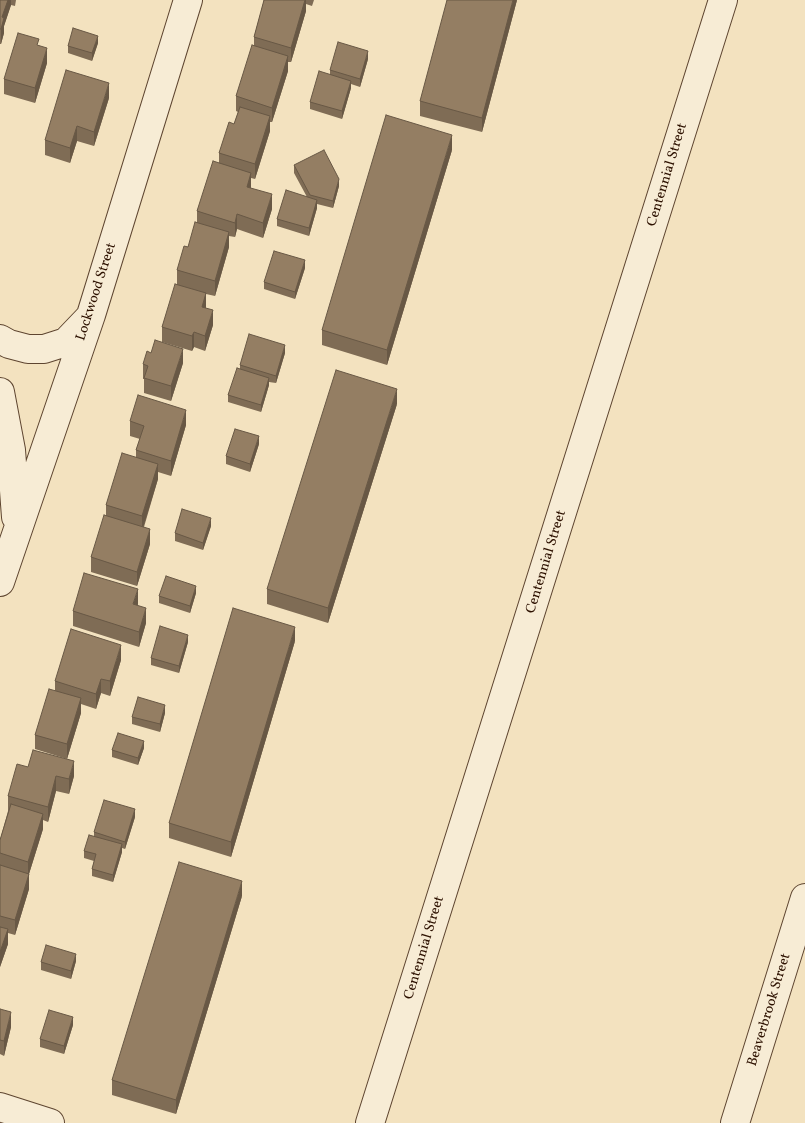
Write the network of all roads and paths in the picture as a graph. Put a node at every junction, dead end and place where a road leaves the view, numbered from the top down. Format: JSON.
{"nodes":[{"id":1,"x":188,"y":0,"type":"edge"},
{"id":2,"x":723,"y":0,"type":"edge"},
{"id":3,"x":91,"y":315,"type":"junction"},
{"id":4,"x":0,"y":339,"type":"edge"},
{"id":5,"x":0,"y":392,"type":"edge"},
{"id":6,"x":16,"y":532,"type":"junction"},
{"id":7,"x":0,"y":582,"type":"edge"},
{"id":8,"x":805,"y":898,"type":"edge"},
{"id":9,"x":0,"y":1107,"type":"edge"},
{"id":10,"x":50,"y":1123,"type":"edge"},
{"id":11,"x":370,"y":1123,"type":"edge"},
{"id":12,"x":735,"y":1123,"type":"edge"}],
"edges":[{"from":1,"to":3,"type":"street","name":"Lockwood Street"},
{"from":2,"to":11,"type":"street","name":"Centennial Street"},
{"from":3,"to":4,"type":"street"},
{"from":3,"to":6,"type":"street","name":"Lockwood Street"},
{"from":5,"to":6,"type":"street"},
{"from":6,"to":7,"type":"street","name":"Lockwood Street"},
{"from":8,"to":12,"type":"street","name":"Beaverbrook Street"},
{"from":9,"to":10,"type":"street"}]}
